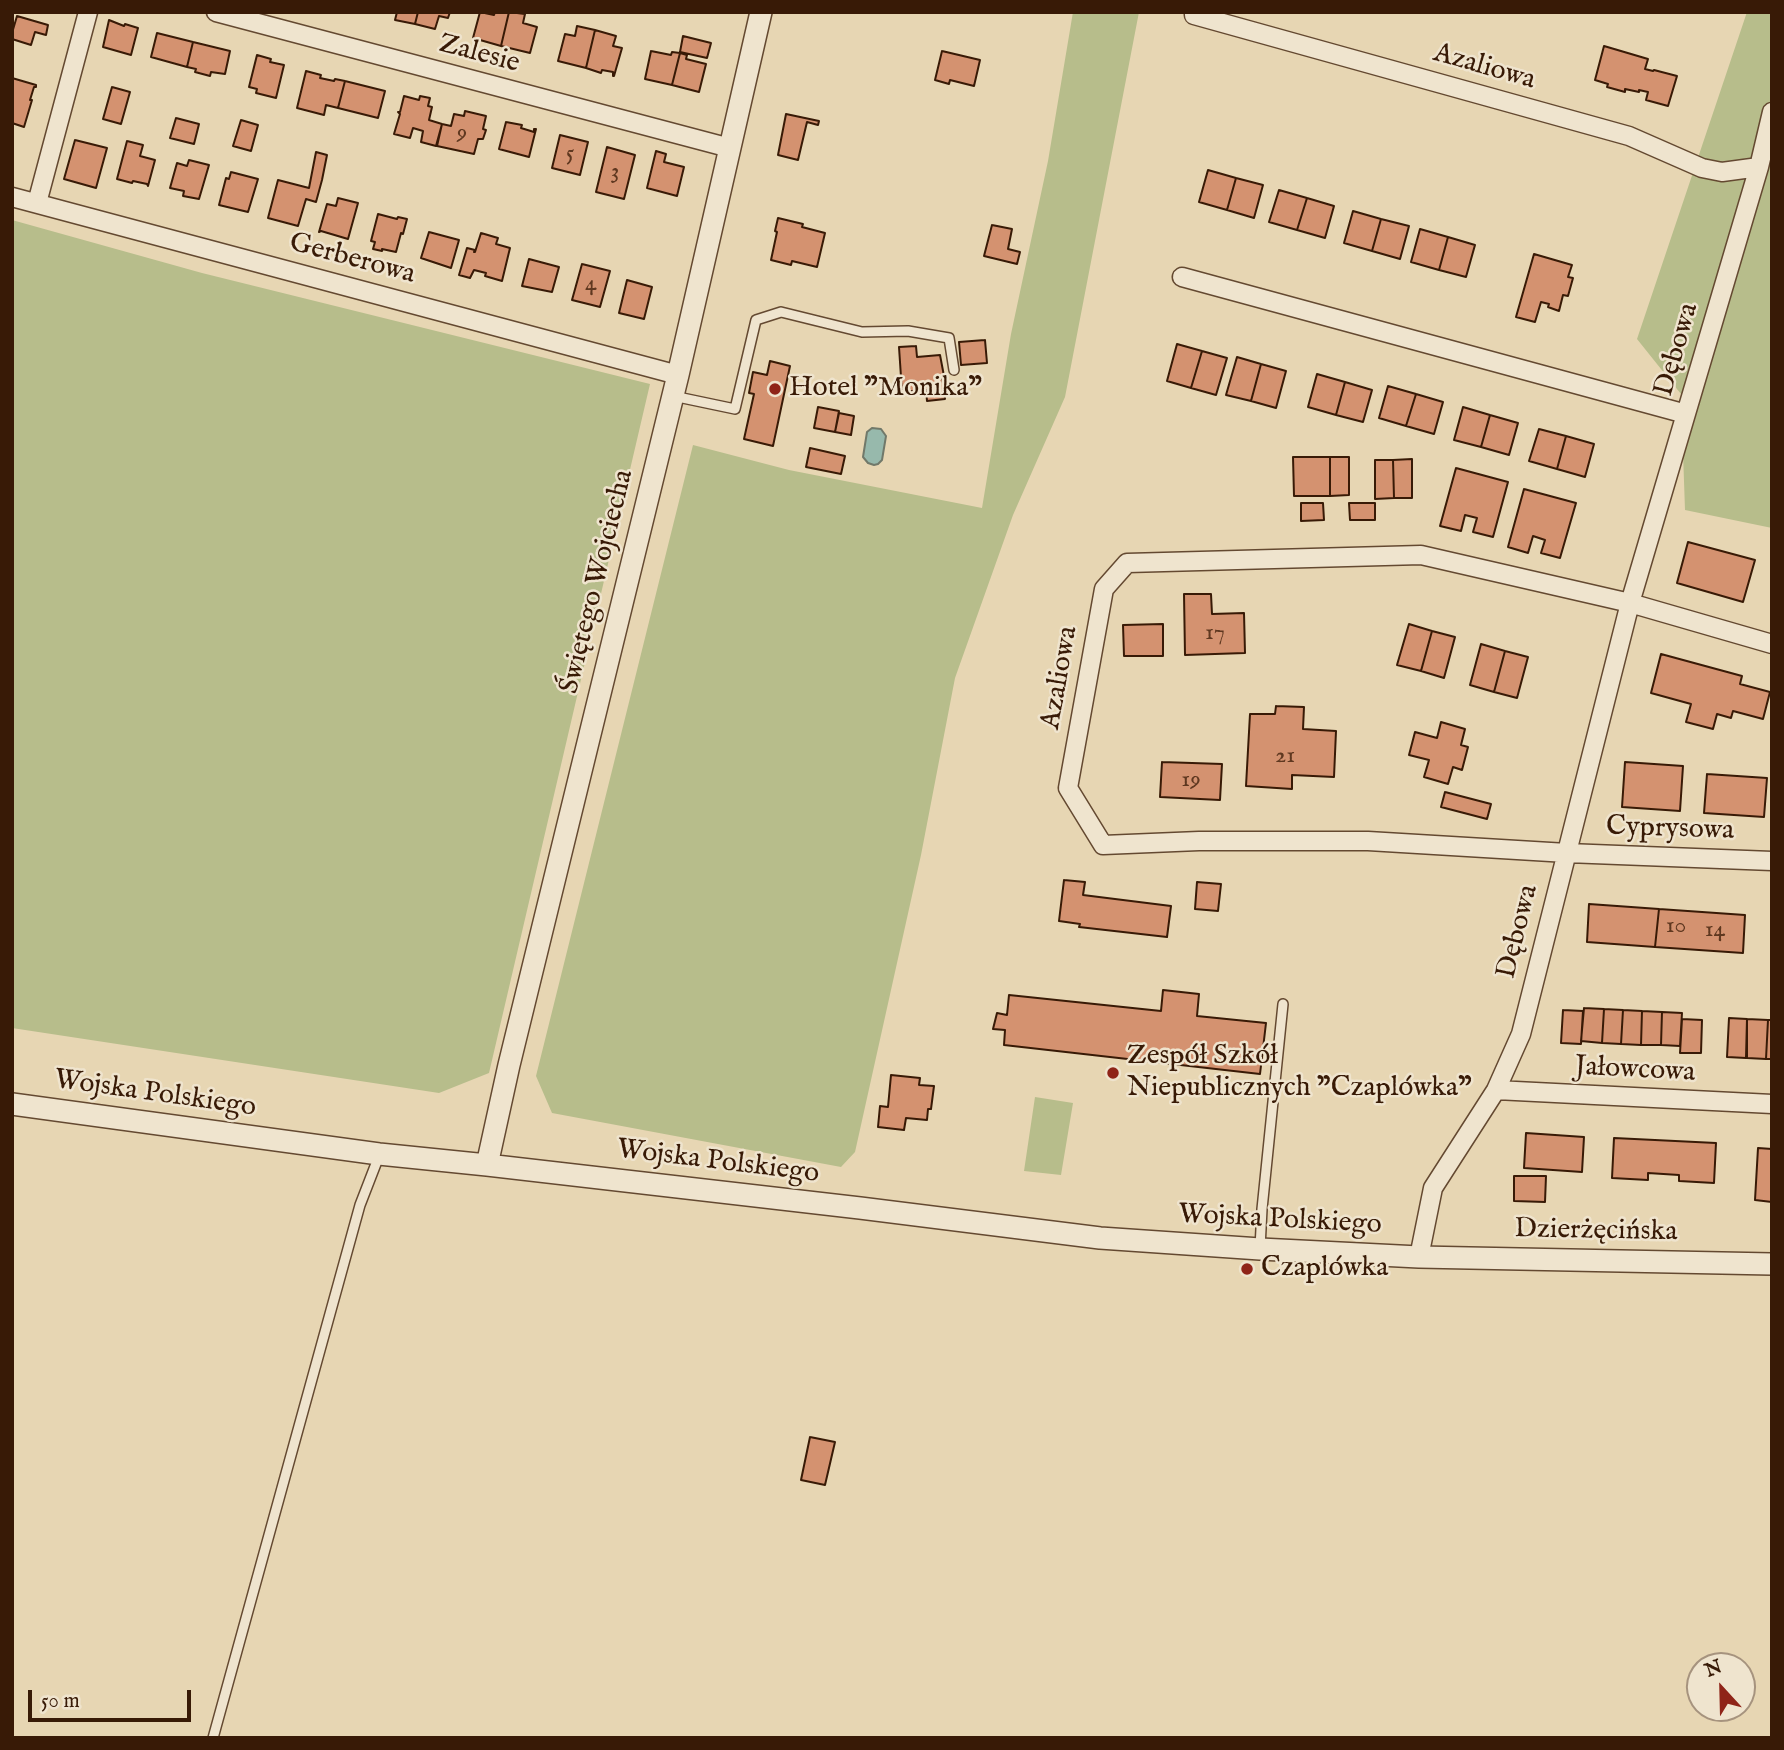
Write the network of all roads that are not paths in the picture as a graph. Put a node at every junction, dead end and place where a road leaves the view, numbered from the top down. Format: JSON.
{"nodes":[{"id":1,"x":88,"y":12,"type":"edge"},
{"id":2,"x":216,"y":12,"type":"edge"},
{"id":3,"x":761,"y":12,"type":"edge"},
{"id":4,"x":1194,"y":12,"type":"edge"},
{"id":5,"x":1772,"y":112,"type":"edge"},
{"id":6,"x":730,"y":148,"type":"junction"},
{"id":7,"x":1759,"y":167,"type":"junction"},
{"id":8,"x":12,"y":197,"type":"edge"},
{"id":9,"x":37,"y":203,"type":"junction"},
{"id":10,"x":1182,"y":277,"type":"dead end"},
{"id":11,"x":954,"y":370,"type":"dead end"},
{"id":12,"x":678,"y":375,"type":"junction"},
{"id":13,"x":673,"y":396,"type":"junction"},
{"id":14,"x":1686,"y":414,"type":"junction"},
{"id":15,"x":1630,"y":603,"type":"junction"},
{"id":16,"x":1772,"y":644,"type":"edge"},
{"id":17,"x":1567,"y":853,"type":"junction"},
{"id":18,"x":1772,"y":860,"type":"edge"},
{"id":19,"x":1283,"y":1004,"type":"dead end"},
{"id":20,"x":1496,"y":1090,"type":"junction"},
{"id":21,"x":12,"y":1104,"type":"edge"},
{"id":22,"x":1772,"y":1104,"type":"edge"},
{"id":23,"x":379,"y":1154,"type":"junction"},
{"id":24,"x":487,"y":1165,"type":"junction"},
{"id":25,"x":1260,"y":1249,"type":"junction"},
{"id":26,"x":1419,"y":1257,"type":"junction"},
{"id":27,"x":1772,"y":1264,"type":"edge"},
{"id":28,"x":213,"y":1738,"type":"edge"}],
"edges":[{"from":1,"to":9,"type":"street"},
{"from":2,"to":6,"type":"street","name":"Zalesie"},
{"from":3,"to":6,"type":"street","name":"Świętego Wojciecha"},
{"from":4,"to":7,"type":"street","name":"Azaliowa"},
{"from":5,"to":7,"type":"street","name":"Dębowa"},
{"from":6,"to":12,"type":"street","name":"Świętego Wojciecha"},
{"from":7,"to":14,"type":"street","name":"Dębowa"},
{"from":8,"to":9,"type":"street","name":"Gerberowa"},
{"from":9,"to":12,"type":"street","name":"Gerberowa"},
{"from":10,"to":14,"type":"street"},
{"from":11,"to":13,"type":"lane"},
{"from":12,"to":13,"type":"street","name":"Świętego Wojciecha"},
{"from":13,"to":24,"type":"street","name":"Świętego Wojciecha"},
{"from":14,"to":15,"type":"street","name":"Dębowa"},
{"from":15,"to":16,"type":"street"},
{"from":15,"to":17,"type":"street","name":"Dębowa"},
{"from":15,"to":17,"type":"street","name":"Azaliowa"},
{"from":17,"to":18,"type":"street","name":"Cyprysowa"},
{"from":17,"to":20,"type":"street","name":"Dębowa"},
{"from":19,"to":25,"type":"lane"},
{"from":20,"to":22,"type":"street","name":"Jałowcowa"},
{"from":20,"to":26,"type":"street","name":"Dębowa"},
{"from":21,"to":23,"type":"street","name":"Wojska Polskiego"},
{"from":23,"to":24,"type":"street","name":"Wojska Polskiego"},
{"from":23,"to":28,"type":"lane"},
{"from":24,"to":25,"type":"street","name":"Wojska Polskiego"},
{"from":25,"to":26,"type":"street","name":"Wojska Polskiego"},
{"from":26,"to":27,"type":"street","name":"Dzierżęcińska"}]}
